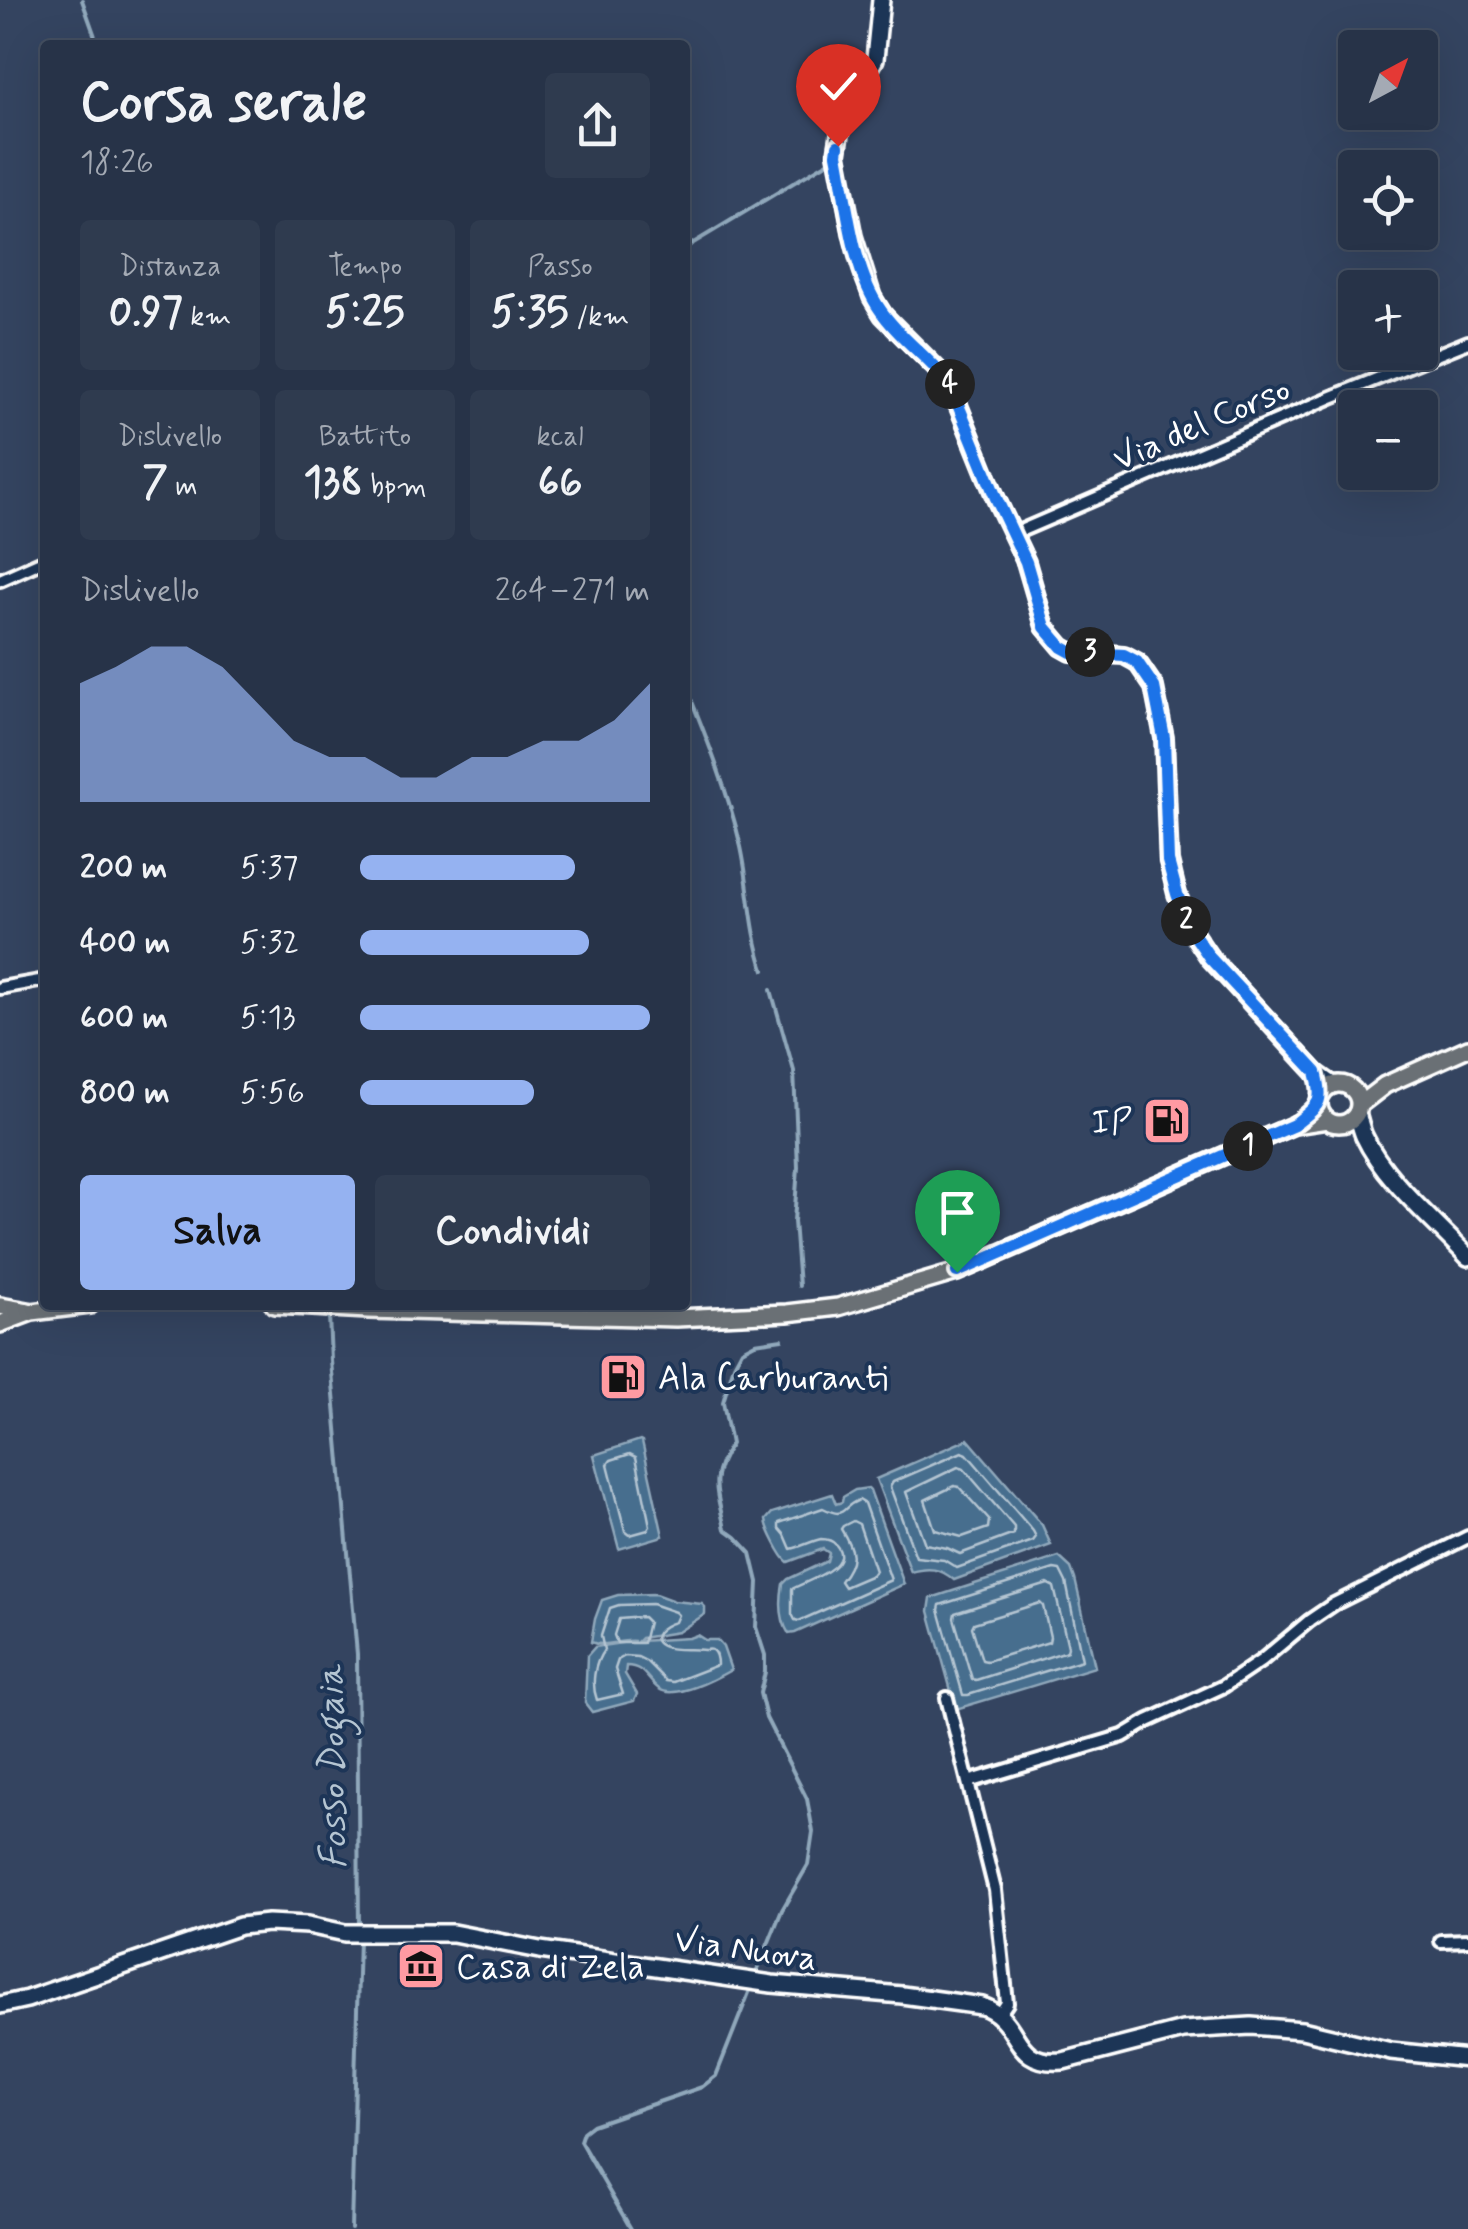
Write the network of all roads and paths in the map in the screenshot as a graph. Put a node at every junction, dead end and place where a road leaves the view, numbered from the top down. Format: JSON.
{"nodes":[{"id":1,"x":880,"y":0,"type":"edge"},
{"id":2,"x":1468,"y":342,"type":"edge"},
{"id":3,"x":1013,"y":534,"type":"junction"},
{"id":4,"x":40,"y":562,"type":"edge"},
{"id":5,"x":0,"y":580,"type":"edge"},
{"id":6,"x":40,"y":981,"type":"edge"},
{"id":7,"x":0,"y":988,"type":"edge"},
{"id":8,"x":1468,"y":1048,"type":"edge"},
{"id":9,"x":1385,"y":1085,"type":"junction"},
{"id":10,"x":1351,"y":1088,"type":"junction"},
{"id":11,"x":1325,"y":1094,"type":"junction"},
{"id":12,"x":1358,"y":1109,"type":"junction"},
{"id":13,"x":1335,"y":1122,"type":"junction"},
{"id":14,"x":1294,"y":1125,"type":"junction"},
{"id":15,"x":1364,"y":1136,"type":"junction"},
{"id":16,"x":1468,"y":1257,"type":"edge"},
{"id":17,"x":0,"y":1306,"type":"edge"},
{"id":18,"x":49,"y":1310,"type":"edge"},
{"id":19,"x":368,"y":1310,"type":"edge"},
{"id":20,"x":32,"y":1312,"type":"junction"},
{"id":21,"x":0,"y":1324,"type":"edge"},
{"id":22,"x":1468,"y":1536,"type":"edge"},
{"id":23,"x":947,"y":1698,"type":"dead end"},
{"id":24,"x":968,"y":1782,"type":"junction"},
{"id":25,"x":1468,"y":1940,"type":"edge"},
{"id":26,"x":1441,"y":1941,"type":"dead end"},
{"id":27,"x":0,"y":2005,"type":"edge"},
{"id":28,"x":999,"y":2015,"type":"junction"},
{"id":29,"x":1468,"y":2059,"type":"edge"}],
"edges":[{"from":1,"to":3,"type":"street"},
{"from":2,"to":3,"type":"street","name":"Via del Corso"},
{"from":3,"to":11,"type":"street"},
{"from":4,"to":5,"type":"street"},
{"from":6,"to":7,"type":"street"},
{"from":8,"to":9,"type":"main road"},
{"from":9,"to":10,"type":"main road"},
{"from":9,"to":12,"type":"main road"},
{"from":10,"to":11,"type":"main road"},
{"from":10,"to":12,"type":"main road"},
{"from":11,"to":13,"type":"main road"},
{"from":11,"to":14,"type":"main road"},
{"from":12,"to":13,"type":"main road"},
{"from":12,"to":15,"type":"street"},
{"from":13,"to":14,"type":"main road"},
{"from":13,"to":15,"type":"street"},
{"from":14,"to":19,"type":"main road"},
{"from":15,"to":16,"type":"street"},
{"from":17,"to":20,"type":"main road"},
{"from":18,"to":20,"type":"main road"},
{"from":20,"to":21,"type":"main road"},
{"from":22,"to":24,"type":"street"},
{"from":23,"to":24,"type":"street"},
{"from":24,"to":28,"type":"street"},
{"from":25,"to":26,"type":"street"},
{"from":27,"to":28,"type":"street","name":"Via Nuova"},
{"from":28,"to":29,"type":"street"}]}
